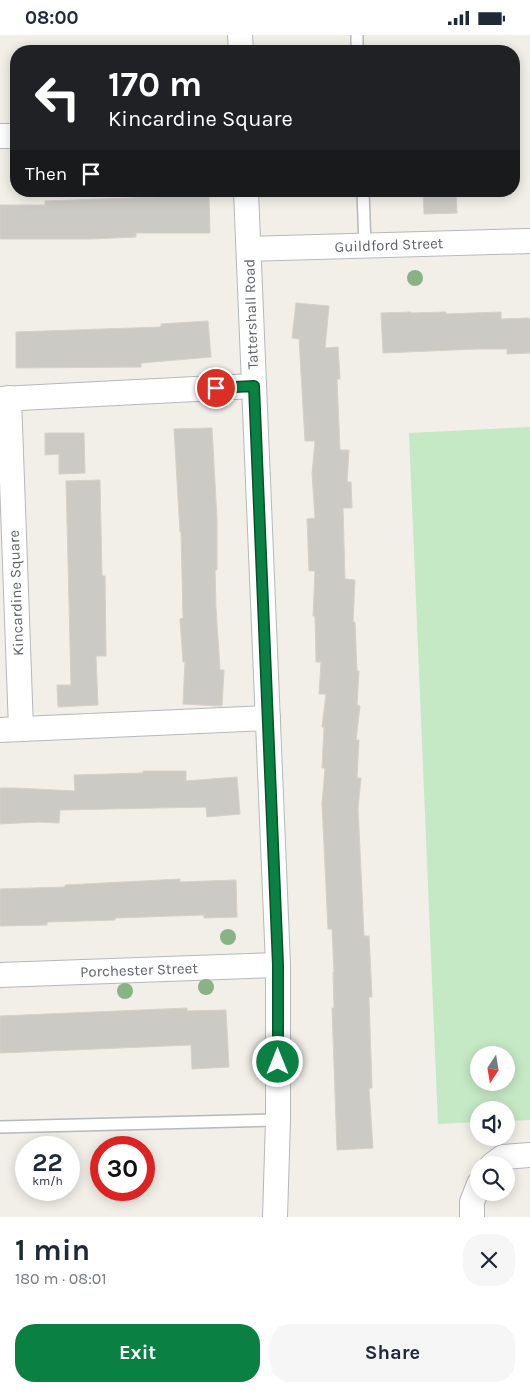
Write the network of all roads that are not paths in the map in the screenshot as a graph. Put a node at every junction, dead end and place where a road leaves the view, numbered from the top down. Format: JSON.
{"nodes":[{"id":1,"x":246,"y":197,"type":"edge"},
{"id":2,"x":363,"y":197,"type":"edge"},
{"id":3,"x":530,"y":241,"type":"edge"},
{"id":4,"x":365,"y":246,"type":"junction"},
{"id":5,"x":249,"y":249,"type":"junction"},
{"id":6,"x":254,"y":386,"type":"junction"},
{"id":7,"x":4,"y":398,"type":"edge"},
{"id":8,"x":268,"y":718,"type":"junction"},
{"id":9,"x":10,"y":729,"type":"edge"},
{"id":10,"x":278,"y":965,"type":"junction"},
{"id":11,"x":0,"y":975,"type":"edge"},
{"id":12,"x":278,"y":1120,"type":"junction"},
{"id":13,"x":0,"y":1127,"type":"edge"},
{"id":14,"x":530,"y":1155,"type":"edge"},
{"id":15,"x":515,"y":1156,"type":"edge"},
{"id":16,"x":472,"y":1201,"type":"edge"},
{"id":17,"x":275,"y":1217,"type":"edge"},
{"id":18,"x":472,"y":1217,"type":"edge"}],
"edges":[{"from":1,"to":5,"type":"street","name":"Tattershall Road"},
{"from":2,"to":4,"type":"lane"},
{"from":3,"to":4,"type":"street","name":"Guildford Street"},
{"from":4,"to":5,"type":"street","name":"Guildford Street"},
{"from":5,"to":6,"type":"street","name":"Tattershall Road"},
{"from":6,"to":7,"type":"street","name":"Kincardine Square"},
{"from":6,"to":8,"type":"street","name":"Tattershall Road"},
{"from":7,"to":9,"type":"street","name":"Kincardine Square"},
{"from":8,"to":9,"type":"street","name":"Kincardine Square"},
{"from":8,"to":10,"type":"street","name":"Tattershall Road"},
{"from":10,"to":11,"type":"street","name":"Porchester Street"},
{"from":10,"to":12,"type":"street","name":"Tattershall Road"},
{"from":12,"to":13,"type":"lane"},
{"from":12,"to":17,"type":"street","name":"Tattershall Road"},
{"from":14,"to":15,"type":"street"},
{"from":16,"to":18,"type":"street"}]}
